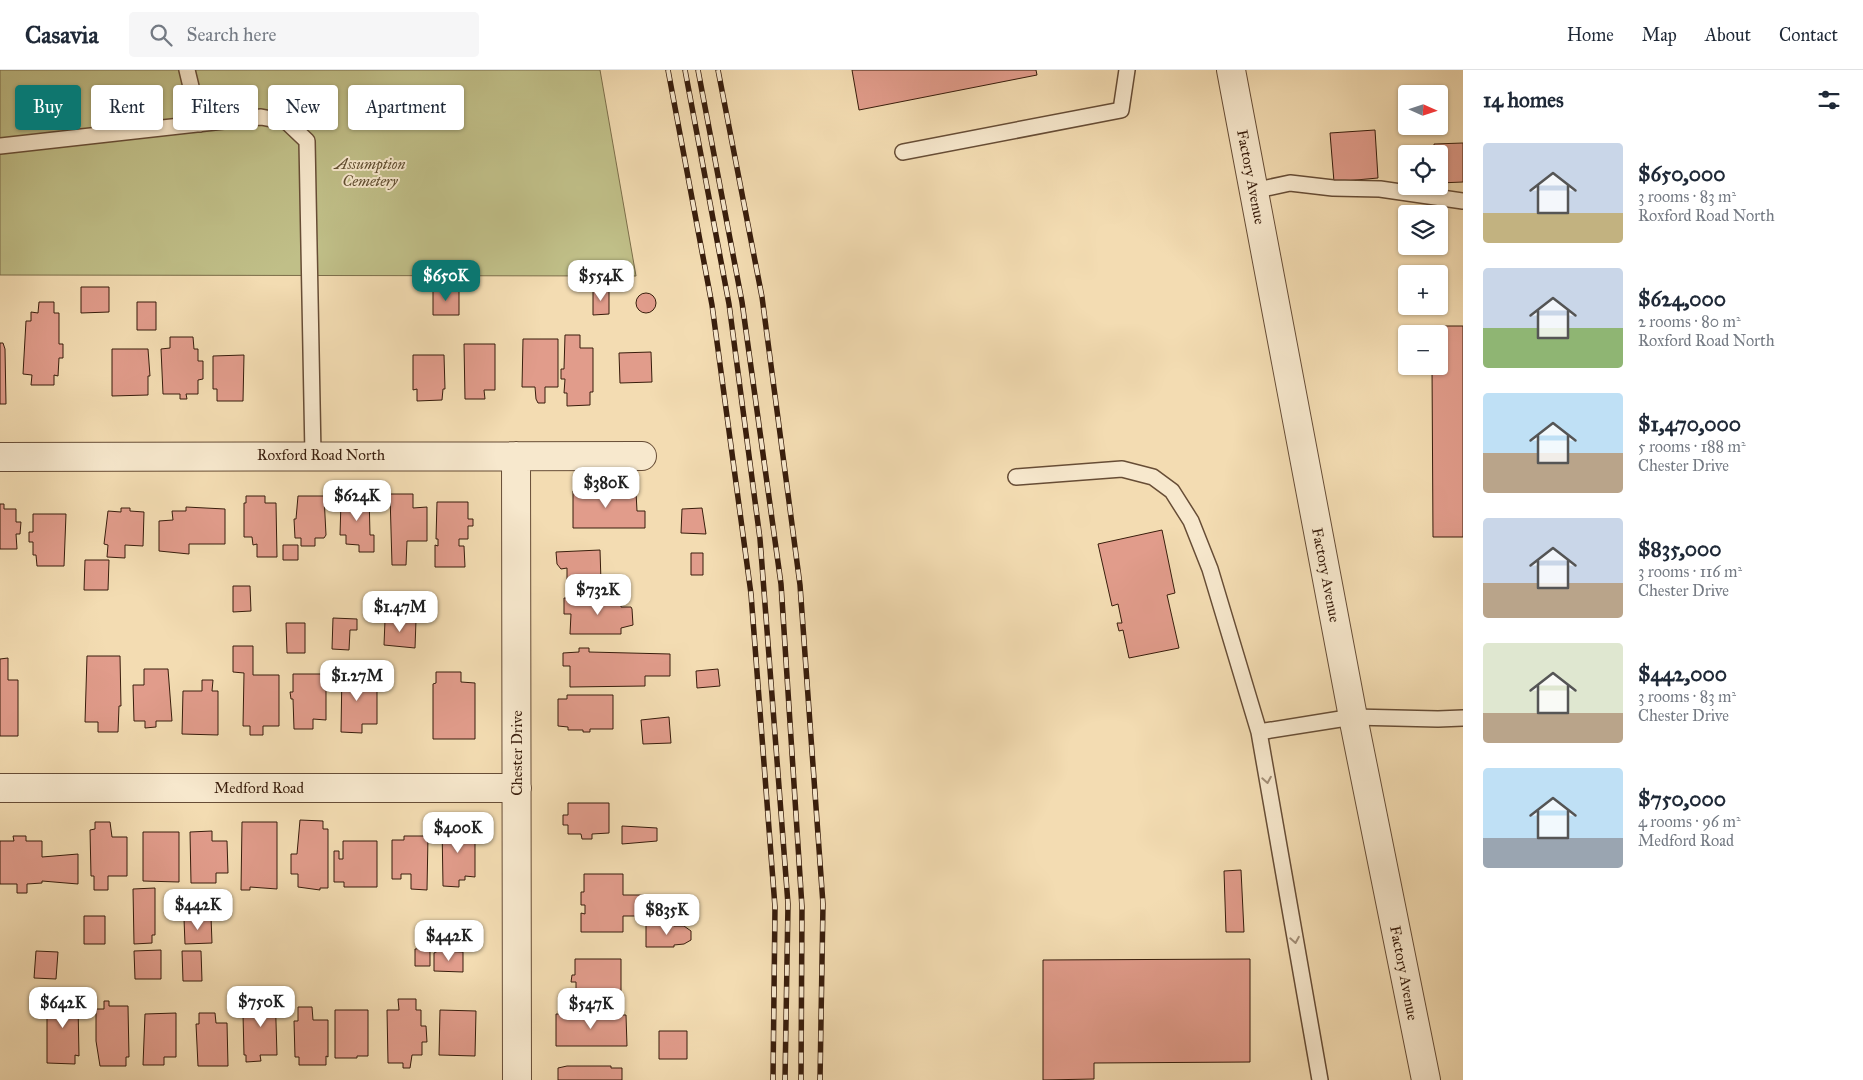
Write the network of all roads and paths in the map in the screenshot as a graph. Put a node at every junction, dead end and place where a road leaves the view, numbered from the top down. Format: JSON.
{"nodes":[{"id":1,"x":187,"y":70,"type":"edge"},
{"id":2,"x":1127,"y":70,"type":"edge"},
{"id":3,"x":1231,"y":70,"type":"edge"},
{"id":4,"x":191,"y":85,"type":"edge"},
{"id":5,"x":258,"y":117,"type":"edge"},
{"id":6,"x":173,"y":127,"type":"edge"},
{"id":7,"x":0,"y":146,"type":"edge"},
{"id":8,"x":903,"y":152,"type":"dead end"},
{"id":9,"x":1253,"y":191,"type":"junction"},
{"id":10,"x":1463,"y":201,"type":"edge"},
{"id":11,"x":313,"y":455,"type":"junction"},
{"id":12,"x":516,"y":456,"type":"junction"},
{"id":13,"x":642,"y":456,"type":"dead end"},
{"id":14,"x":0,"y":457,"type":"edge"},
{"id":15,"x":1016,"y":477,"type":"dead end"},
{"id":16,"x":1353,"y":717,"type":"junction"},
{"id":17,"x":1463,"y":718,"type":"edge"},
{"id":18,"x":1259,"y":732,"type":"junction"},
{"id":19,"x":0,"y":788,"type":"edge"},
{"id":20,"x":517,"y":788,"type":"junction"},
{"id":21,"x":517,"y":1080,"type":"edge"},
{"id":22,"x":1320,"y":1080,"type":"edge"},
{"id":23,"x":1426,"y":1080,"type":"edge"}],
"edges":[{"from":1,"to":4,"type":"lane"},
{"from":2,"to":8,"type":"lane"},
{"from":3,"to":9,"type":"street","name":"Factory Avenue"},
{"from":5,"to":11,"type":"lane"},
{"from":6,"to":7,"type":"lane"},
{"from":9,"to":10,"type":"lane"},
{"from":9,"to":16,"type":"street","name":"Factory Avenue"},
{"from":11,"to":12,"type":"street","name":"Roxford Road North"},
{"from":11,"to":14,"type":"street","name":"Roxford Road North"},
{"from":12,"to":13,"type":"street","name":"Roxford Road North"},
{"from":12,"to":20,"type":"street","name":"Chester Drive"},
{"from":15,"to":18,"type":"lane"},
{"from":16,"to":17,"type":"lane"},
{"from":16,"to":18,"type":"lane"},
{"from":16,"to":23,"type":"street","name":"Factory Avenue"},
{"from":18,"to":22,"type":"lane","one_way":true},
{"from":19,"to":20,"type":"street","name":"Medford Road"},
{"from":20,"to":21,"type":"street","name":"Chester Drive"}]}
